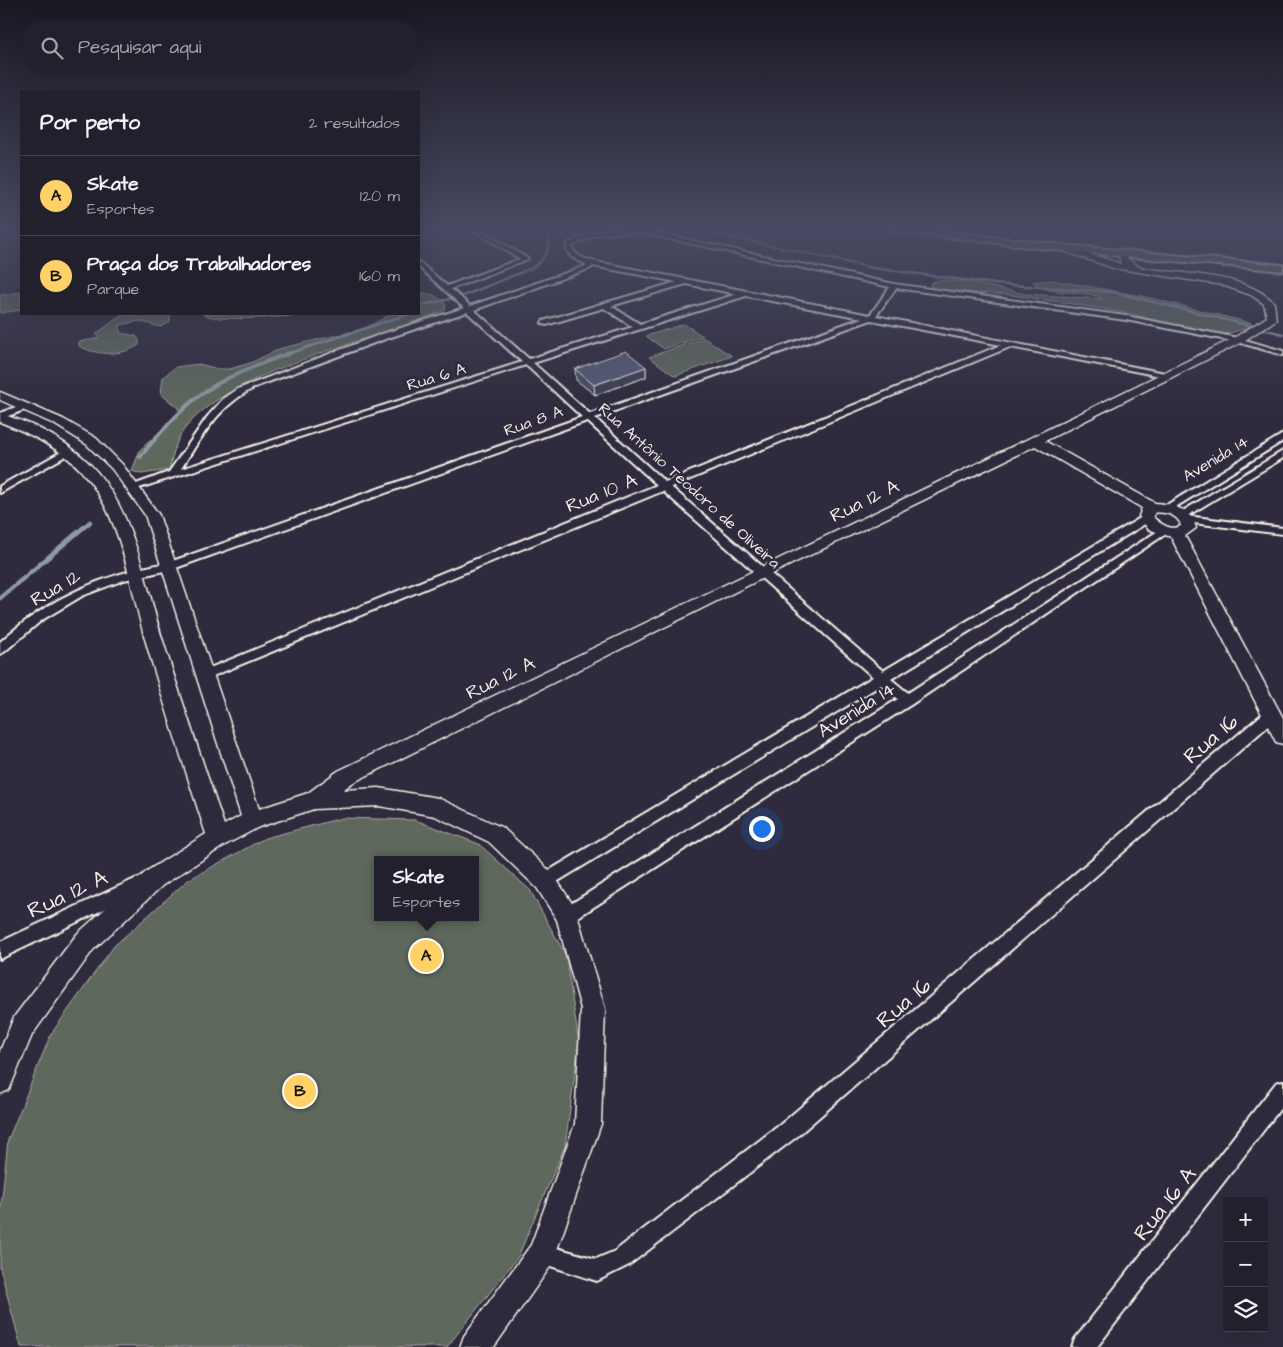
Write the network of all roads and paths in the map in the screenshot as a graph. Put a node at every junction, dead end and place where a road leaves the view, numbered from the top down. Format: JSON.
{"nodes":[{"id":1,"x":522,"y":291,"type":"edge"},
{"id":2,"x":658,"y":291,"type":"edge"},
{"id":3,"x":736,"y":291,"type":"edge"},
{"id":4,"x":890,"y":291,"type":"edge"},
{"id":5,"x":929,"y":291,"type":"edge"},
{"id":6,"x":1247,"y":291,"type":"edge"},
{"id":7,"x":449,"y":292,"type":"edge"},
{"id":8,"x":747,"y":293,"type":"junction"},
{"id":9,"x":606,"y":306,"type":"junction"},
{"id":10,"x":470,"y":309,"type":"junction"},
{"id":11,"x":872,"y":316,"type":"junction"},
{"id":12,"x":546,"y":323,"type":"dead end"},
{"id":13,"x":639,"y":327,"type":"junction"},
{"id":14,"x":1238,"y":340,"type":"junction"},
{"id":15,"x":1011,"y":344,"type":"junction"},
{"id":16,"x":1283,"y":353,"type":"edge"},
{"id":17,"x":528,"y":363,"type":"junction"},
{"id":18,"x":1166,"y":375,"type":"junction"},
{"id":19,"x":0,"y":396,"type":"edge"},
{"id":20,"x":24,"y":407,"type":"junction"},
{"id":21,"x":0,"y":417,"type":"edge"},
{"id":22,"x":588,"y":417,"type":"junction"},
{"id":23,"x":1283,"y":437,"type":"edge"},
{"id":24,"x":1035,"y":441,"type":"junction"},
{"id":25,"x":68,"y":452,"type":"junction"},
{"id":26,"x":1283,"y":454,"type":"edge"},
{"id":27,"x":173,"y":474,"type":"junction"},
{"id":28,"x":133,"y":486,"type":"junction"},
{"id":29,"x":664,"y":486,"type":"junction"},
{"id":30,"x":0,"y":490,"type":"edge"},
{"id":31,"x":1155,"y":512,"type":"junction"},
{"id":32,"x":1179,"y":525,"type":"junction"},
{"id":33,"x":1283,"y":531,"type":"edge"},
{"id":34,"x":169,"y":566,"type":"junction"},
{"id":35,"x":762,"y":572,"type":"junction"},
{"id":36,"x":137,"y":573,"type":"junction"},
{"id":37,"x":0,"y":649,"type":"edge"},
{"id":38,"x":204,"y":675,"type":"junction"},
{"id":39,"x":882,"y":679,"type":"junction"},
{"id":40,"x":908,"y":700,"type":"junction"},
{"id":41,"x":1271,"y":715,"type":"junction"},
{"id":42,"x":1283,"y":736,"type":"edge"},
{"id":43,"x":314,"y":800,"type":"junction"},
{"id":44,"x":253,"y":820,"type":"junction"},
{"id":45,"x":218,"y":838,"type":"junction"},
{"id":46,"x":155,"y":878,"type":"junction"},
{"id":47,"x":545,"y":881,"type":"junction"},
{"id":48,"x":567,"y":916,"type":"junction"},
{"id":49,"x":0,"y":951,"type":"edge"},
{"id":50,"x":0,"y":1081,"type":"edge"},
{"id":51,"x":1283,"y":1090,"type":"edge"},
{"id":52,"x":542,"y":1254,"type":"junction"},
{"id":53,"x":475,"y":1347,"type":"edge"},
{"id":54,"x":1083,"y":1347,"type":"edge"}],
"edges":[{"from":1,"to":10,"type":"street"},
{"from":2,"to":9,"type":"street"},
{"from":3,"to":8,"type":"street"},
{"from":4,"to":11,"type":"street"},
{"from":5,"to":14,"type":"street"},
{"from":6,"to":14,"type":"street","name":"Rua 12 A"},
{"from":7,"to":10,"type":"street","name":"Rua Antônio Teodoro de Oliveira"},
{"from":8,"to":11,"type":"street"},
{"from":8,"to":13,"type":"street","name":"Rua 6 A"},
{"from":9,"to":12,"type":"street"},
{"from":9,"to":13,"type":"street"},
{"from":10,"to":17,"type":"street","name":"Rua Antônio Teodoro de Oliveira"},
{"from":10,"to":27,"type":"street"},
{"from":11,"to":15,"type":"street"},
{"from":11,"to":22,"type":"street","name":"Rua 8 A"},
{"from":13,"to":17,"type":"street","name":"Rua 6 A"},
{"from":14,"to":16,"type":"street"},
{"from":14,"to":18,"type":"street","name":"Rua 12 A"},
{"from":15,"to":18,"type":"street"},
{"from":15,"to":29,"type":"street","name":"Rua 10 A"},
{"from":17,"to":22,"type":"street","name":"Rua Antônio Teodoro de Oliveira"},
{"from":17,"to":27,"type":"street","name":"Rua 6 A"},
{"from":18,"to":24,"type":"street","name":"Rua 12 A"},
{"from":19,"to":20,"type":"street"},
{"from":20,"to":21,"type":"street"},
{"from":20,"to":28,"type":"street"},
{"from":21,"to":25,"type":"street"},
{"from":22,"to":29,"type":"street","name":"Rua Antônio Teodoro de Oliveira"},
{"from":22,"to":34,"type":"street","name":"Rua 8 A"},
{"from":23,"to":31,"type":"street","name":"Avenida 14"},
{"from":24,"to":31,"type":"street"},
{"from":24,"to":35,"type":"street","name":"Rua 12 A"},
{"from":25,"to":30,"type":"street"},
{"from":25,"to":36,"type":"street"},
{"from":26,"to":32,"type":"street","name":"Avenida 14"},
{"from":27,"to":28,"type":"street","name":"Rua 6 A"},
{"from":28,"to":34,"type":"street"},
{"from":29,"to":35,"type":"street","name":"Rua Antônio Teodoro de Oliveira"},
{"from":29,"to":38,"type":"street","name":"Rua 10 A"},
{"from":31,"to":32,"type":"street"},
{"from":31,"to":32,"type":"street"},
{"from":31,"to":39,"type":"street","name":"Avenida 14"},
{"from":32,"to":33,"type":"street"},
{"from":32,"to":40,"type":"street","name":"Avenida 14"},
{"from":32,"to":41,"type":"street"},
{"from":34,"to":36,"type":"street","name":"Rua 8 A"},
{"from":34,"to":38,"type":"street"},
{"from":35,"to":39,"type":"street","name":"Rua Antônio Teodoro de Oliveira"},
{"from":35,"to":43,"type":"street","name":"Rua 12 A"},
{"from":36,"to":37,"type":"street","name":"Rua 12"},
{"from":36,"to":45,"type":"street"},
{"from":38,"to":44,"type":"street"},
{"from":39,"to":40,"type":"street","name":"Rua Antônio Teodoro de Oliveira"},
{"from":39,"to":47,"type":"street","name":"Avenida 14"},
{"from":40,"to":48,"type":"street","name":"Avenida 14"},
{"from":41,"to":42,"type":"street"},
{"from":41,"to":52,"type":"street","name":"Rua 16"},
{"from":43,"to":44,"type":"street"},
{"from":43,"to":47,"type":"street"},
{"from":44,"to":45,"type":"street"},
{"from":45,"to":46,"type":"street"},
{"from":46,"to":49,"type":"street","name":"Rua 12 A"},
{"from":46,"to":50,"type":"street"},
{"from":47,"to":48,"type":"street"},
{"from":48,"to":52,"type":"street"},
{"from":51,"to":54,"type":"street","name":"Rua 16 A"},
{"from":52,"to":53,"type":"street"}]}
